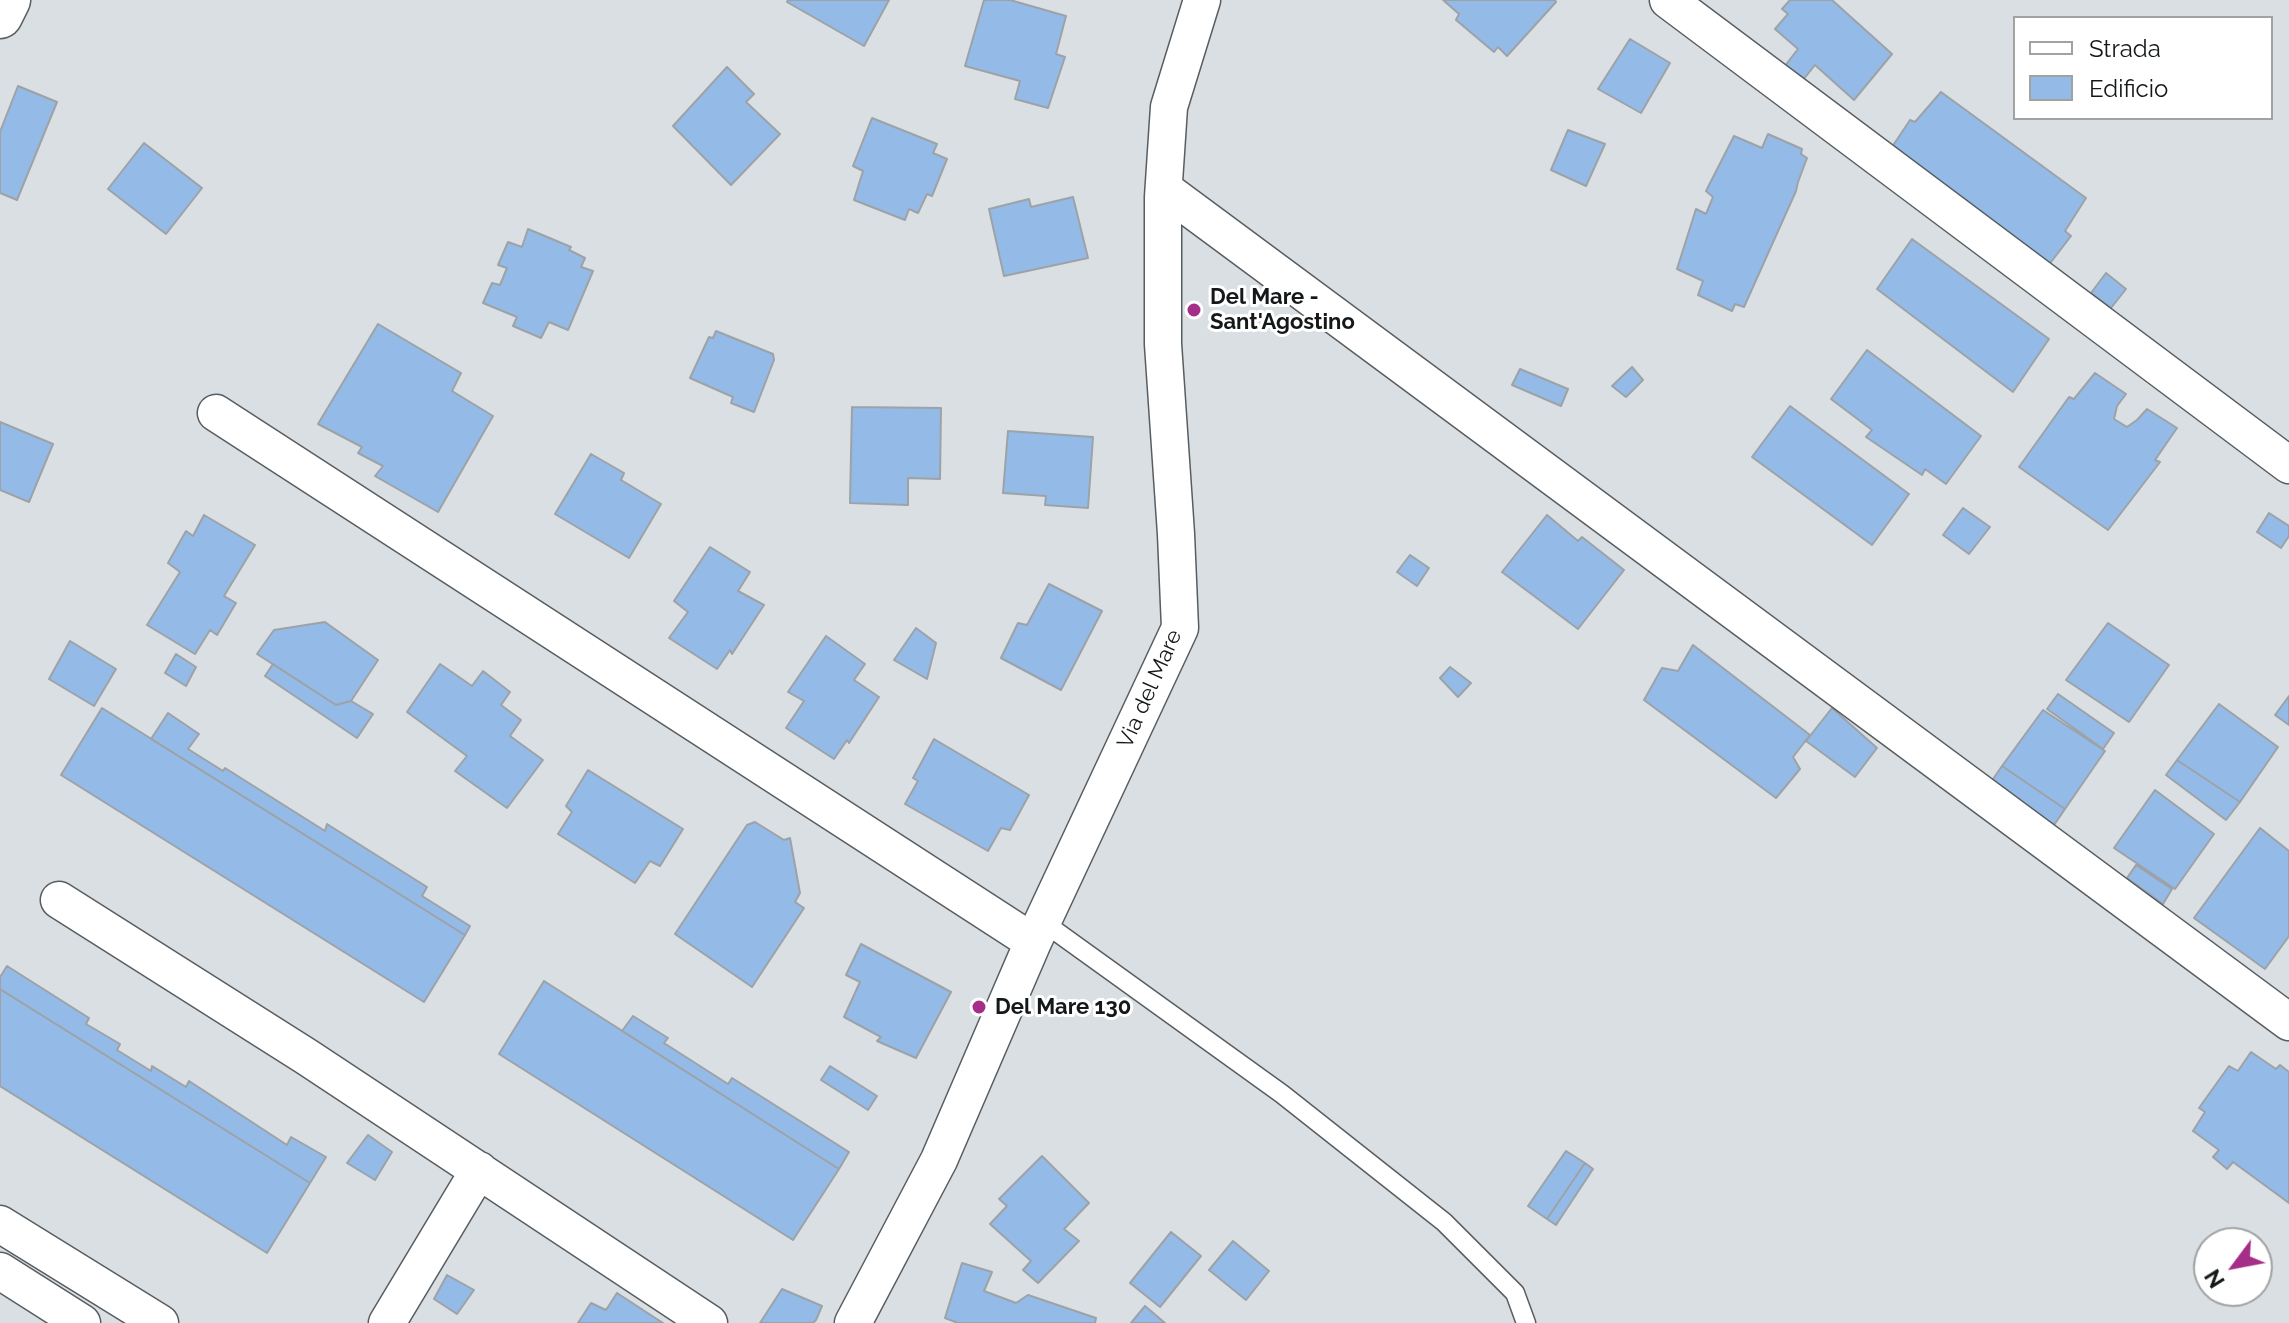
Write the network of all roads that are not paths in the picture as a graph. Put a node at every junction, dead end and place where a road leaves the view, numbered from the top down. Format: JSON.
{"nodes":[{"id":1,"x":8,"y":0,"type":"edge"},
{"id":2,"x":1202,"y":0,"type":"edge"},
{"id":3,"x":1668,"y":0,"type":"edge"},
{"id":4,"x":0,"y":16,"type":"edge"},
{"id":5,"x":1164,"y":189,"type":"junction"},
{"id":6,"x":216,"y":413,"type":"dead end"},
{"id":7,"x":2289,"y":465,"type":"edge"},
{"id":8,"x":59,"y":900,"type":"dead end"},
{"id":9,"x":1038,"y":932,"type":"junction"},
{"id":10,"x":2289,"y":1022,"type":"edge"},
{"id":11,"x":479,"y":1170,"type":"junction"},
{"id":12,"x":0,"y":1224,"type":"edge"},
{"id":13,"x":0,"y":1271,"type":"edge"},
{"id":14,"x":82,"y":1323,"type":"edge"},
{"id":15,"x":160,"y":1323,"type":"edge"},
{"id":16,"x":387,"y":1323,"type":"edge"},
{"id":17,"x":709,"y":1323,"type":"edge"},
{"id":18,"x":853,"y":1323,"type":"edge"},
{"id":19,"x":1526,"y":1323,"type":"edge"}],
"edges":[{"from":1,"to":4,"type":"street"},
{"from":2,"to":5,"type":"street","name":"Via del Mare"},
{"from":3,"to":7,"type":"street"},
{"from":5,"to":9,"type":"street","name":"Via del Mare"},
{"from":5,"to":10,"type":"street"},
{"from":6,"to":9,"type":"street"},
{"from":8,"to":11,"type":"street"},
{"from":9,"to":18,"type":"street","name":"Via del Mare"},
{"from":9,"to":19,"type":"lane"},
{"from":11,"to":16,"type":"street"},
{"from":11,"to":17,"type":"street"},
{"from":12,"to":15,"type":"street"},
{"from":13,"to":14,"type":"street"}]}
